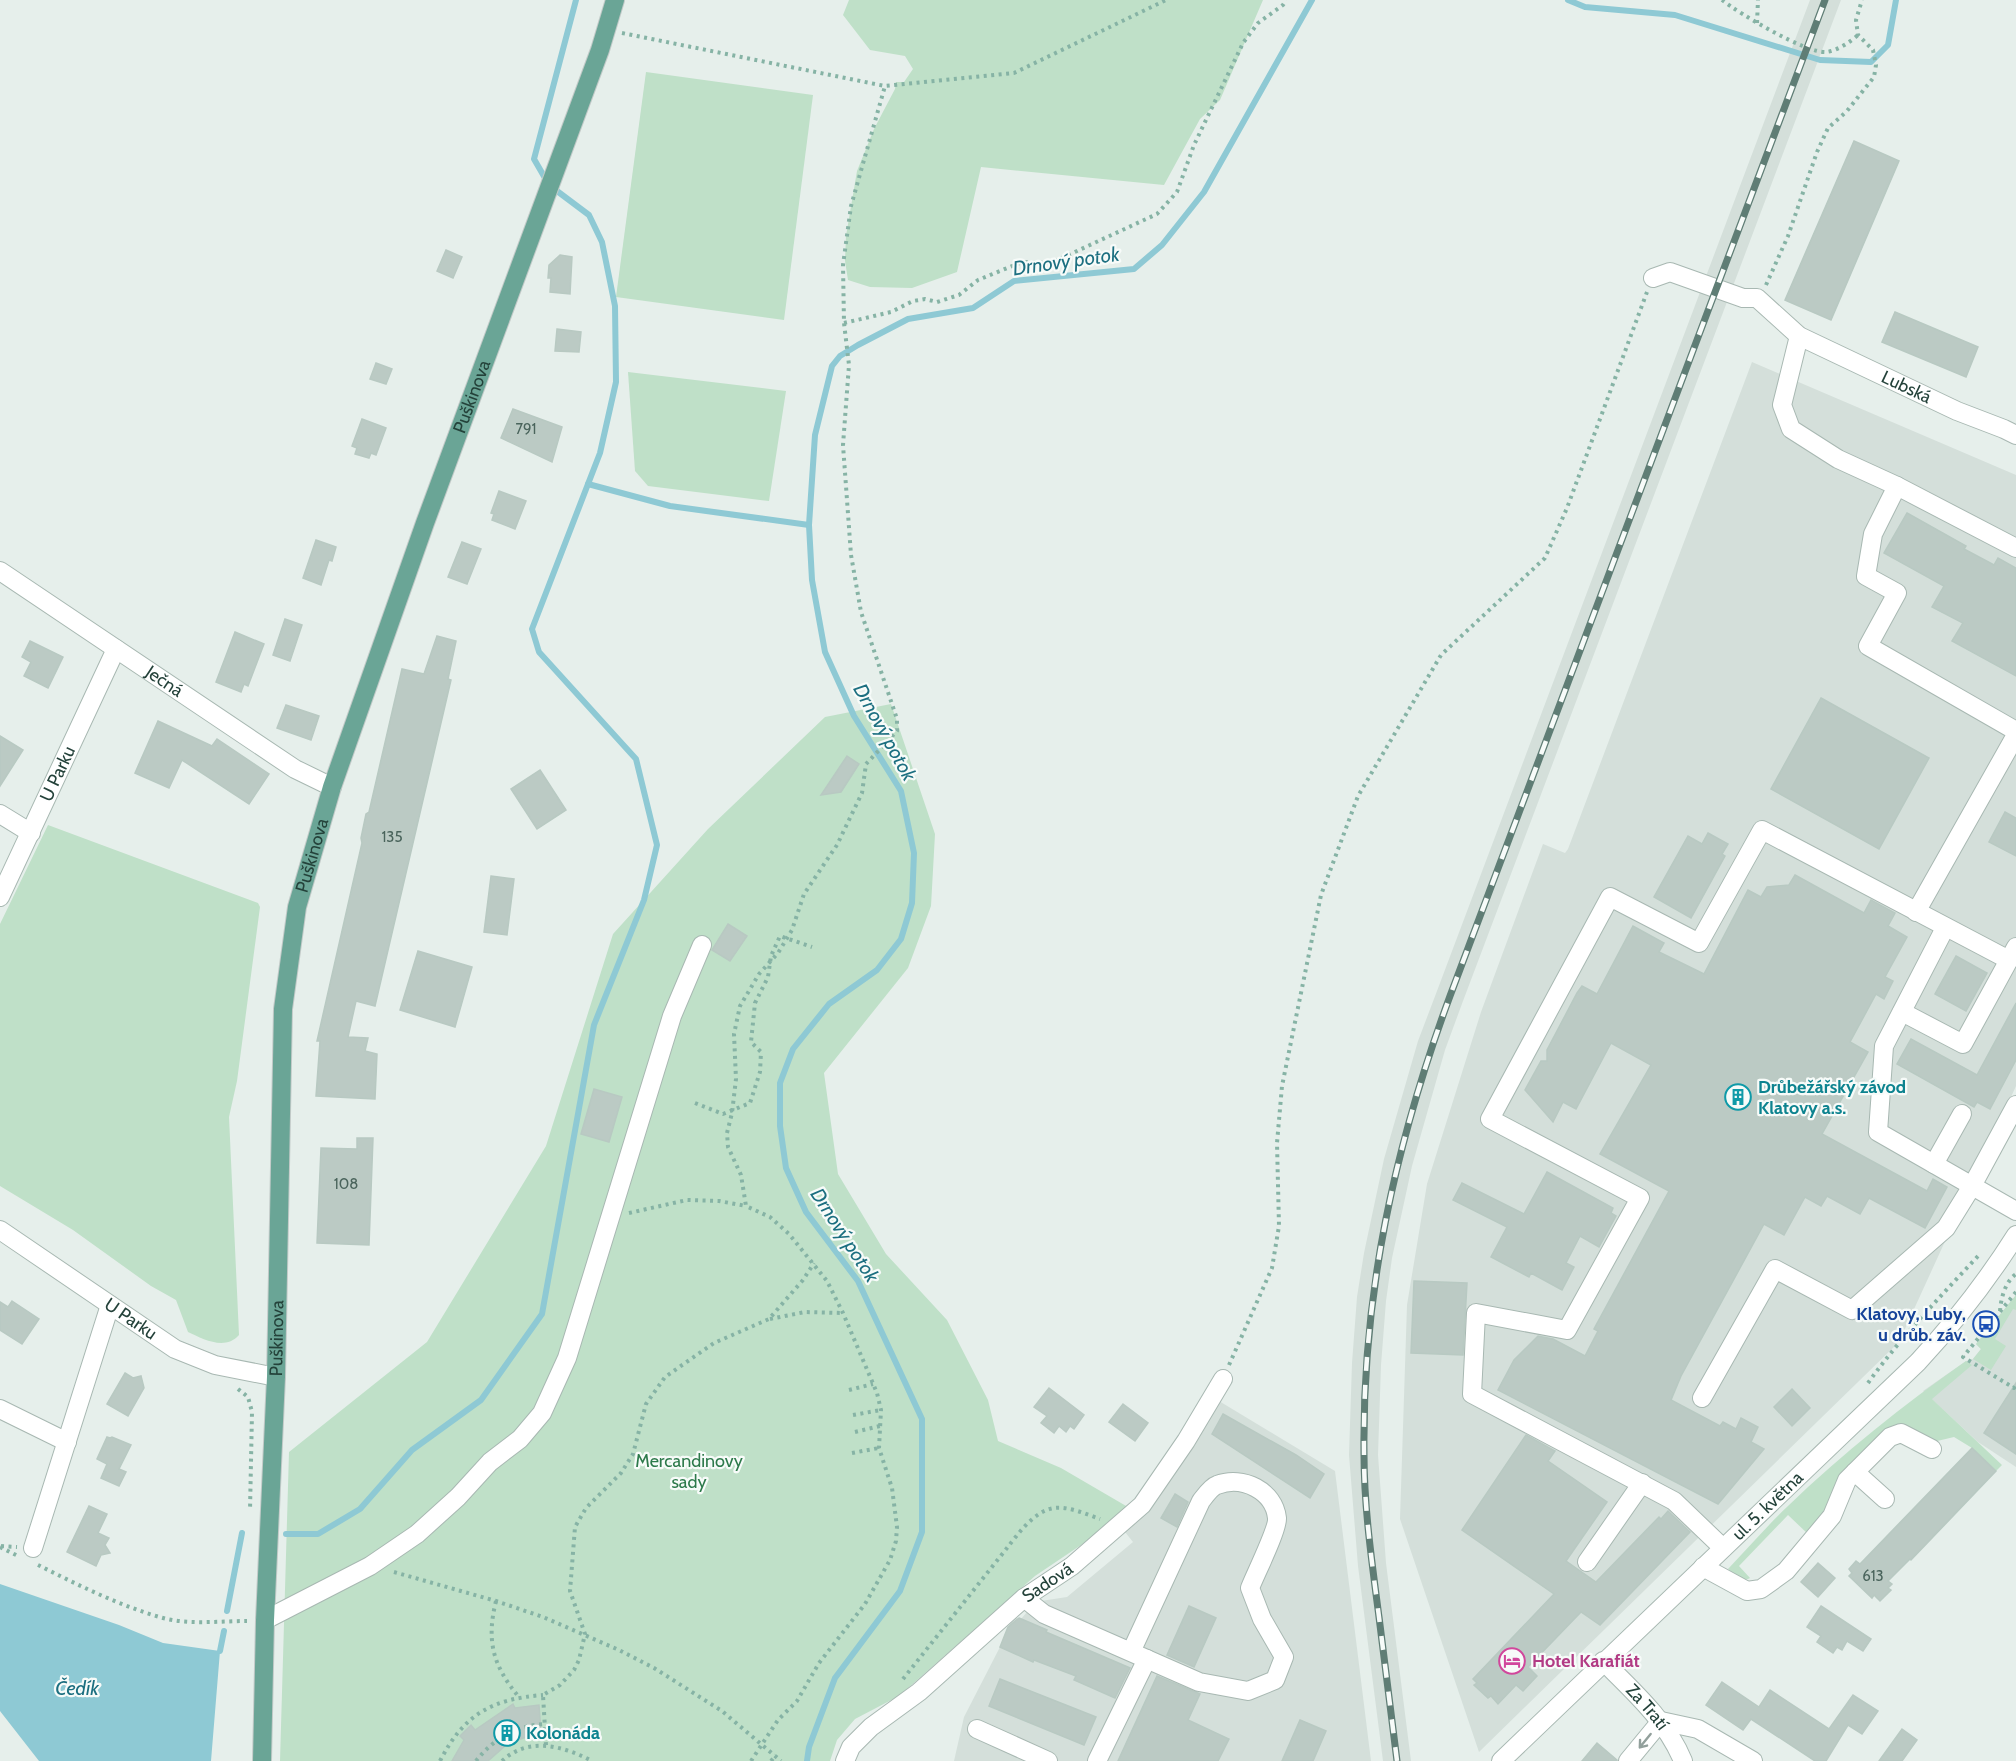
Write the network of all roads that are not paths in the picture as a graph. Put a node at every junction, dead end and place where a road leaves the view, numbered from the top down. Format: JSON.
{"nodes":[{"id":1,"x":615,"y":0,"type":"edge"},
{"id":2,"x":1653,"y":278,"type":"road end"},
{"id":3,"x":1799,"y":336,"type":"junction"},
{"id":4,"x":2016,"y":435,"type":"edge"},
{"id":5,"x":1897,"y":486,"type":"junction"},
{"id":6,"x":2016,"y":548,"type":"edge"},
{"id":7,"x":0,"y":571,"type":"edge"},
{"id":8,"x":116,"y":649,"type":"junction"},
{"id":9,"x":2016,"y":733,"type":"edge"},
{"id":10,"x":332,"y":786,"type":"junction"},
{"id":11,"x":0,"y":814,"type":"edge"},
{"id":12,"x":31,"y":833,"type":"junction"},
{"id":13,"x":0,"y":897,"type":"edge"},
{"id":14,"x":1916,"y":912,"type":"junction"},
{"id":15,"x":1946,"y":927,"type":"junction"},
{"id":16,"x":702,"y":945,"type":"dead end"},
{"id":17,"x":2012,"y":954,"type":"edge"},
{"id":18,"x":1902,"y":1012,"type":"junction"},
{"id":19,"x":2016,"y":1105,"type":"edge"},
{"id":20,"x":1962,"y":1114,"type":"dead end"},
{"id":21,"x":1934,"y":1164,"type":"junction"},
{"id":22,"x":1972,"y":1186,"type":"junction"},
{"id":23,"x":2016,"y":1211,"type":"edge"},
{"id":24,"x":0,"y":1230,"type":"edge"},
{"id":25,"x":2016,"y":1235,"type":"edge"},
{"id":26,"x":110,"y":1305,"type":"junction"},
{"id":27,"x":276,"y":1377,"type":"junction"},
{"id":28,"x":1222,"y":1379,"type":"road end"},
{"id":29,"x":1702,"y":1398,"type":"dead end"},
{"id":30,"x":0,"y":1408,"type":"edge"},
{"id":31,"x":67,"y":1442,"type":"junction"},
{"id":32,"x":1932,"y":1449,"type":"dead end"},
{"id":33,"x":1855,"y":1472,"type":"junction"},
{"id":34,"x":1642,"y":1483,"type":"junction"},
{"id":35,"x":1885,"y":1498,"type":"dead end"},
{"id":36,"x":1723,"y":1548,"type":"junction"},
{"id":37,"x":31,"y":1557,"type":"road end"},
{"id":38,"x":1587,"y":1562,"type":"dead end"},
{"id":39,"x":1703,"y":1567,"type":"junction"},
{"id":40,"x":1024,"y":1598,"type":"junction"},
{"id":41,"x":256,"y":1621,"type":"junction"},
{"id":42,"x":1139,"y":1655,"type":"junction"},
{"id":43,"x":1603,"y":1661,"type":"junction"},
{"id":44,"x":1661,"y":1721,"type":"junction"},
{"id":45,"x":977,"y":1729,"type":"dead end"},
{"id":46,"x":262,"y":1761,"type":"edge"},
{"id":47,"x":845,"y":1761,"type":"edge"},
{"id":48,"x":1048,"y":1761,"type":"edge"},
{"id":49,"x":1097,"y":1761,"type":"edge"},
{"id":50,"x":1501,"y":1761,"type":"edge"},
{"id":51,"x":1628,"y":1761,"type":"edge"},
{"id":52,"x":1683,"y":1761,"type":"edge"},
{"id":53,"x":1753,"y":1761,"type":"edge"}],
"edges":[{"from":1,"to":10,"type":"main road","name":"Puškinova"},
{"from":2,"to":3,"type":"street","name":"Lubská"},
{"from":3,"to":4,"type":"street","name":"Lubská"},
{"from":3,"to":5,"type":"street"},
{"from":5,"to":6,"type":"street"},
{"from":5,"to":9,"type":"street"},
{"from":7,"to":8,"type":"street","name":"Ječná"},
{"from":8,"to":10,"type":"street","name":"Ječná"},
{"from":8,"to":12,"type":"street","name":"U Parku"},
{"from":9,"to":14,"type":"street"},
{"from":10,"to":27,"type":"main road","name":"Puškinova"},
{"from":11,"to":12,"type":"street"},
{"from":12,"to":13,"type":"street","name":"U Parku"},
{"from":14,"to":15,"type":"street"},
{"from":14,"to":34,"type":"street"},
{"from":15,"to":17,"type":"street"},
{"from":15,"to":18,"type":"street"},
{"from":16,"to":41,"type":"street"},
{"from":17,"to":18,"type":"street"},
{"from":18,"to":21,"type":"street"},
{"from":19,"to":22,"type":"street"},
{"from":20,"to":21,"type":"street"},
{"from":21,"to":22,"type":"street"},
{"from":22,"to":23,"type":"street"},
{"from":22,"to":29,"type":"street"},
{"from":24,"to":26,"type":"street","name":"U Parku"},
{"from":25,"to":36,"type":"street","name":"ul. 5. května"},
{"from":26,"to":27,"type":"street","name":"U Parku"},
{"from":26,"to":31,"type":"street"},
{"from":27,"to":41,"type":"main road","name":"Puškinova"},
{"from":28,"to":40,"type":"street","name":"Sadová"},
{"from":30,"to":31,"type":"street"},
{"from":31,"to":37,"type":"street"},
{"from":32,"to":33,"type":"street"},
{"from":33,"to":35,"type":"street"},
{"from":33,"to":39,"type":"street"},
{"from":34,"to":36,"type":"street"},
{"from":34,"to":38,"type":"street"},
{"from":36,"to":39,"type":"street","name":"ul. 5. května"},
{"from":39,"to":43,"type":"street","name":"ul. 5. května"},
{"from":40,"to":42,"type":"street"},
{"from":40,"to":47,"type":"street","name":"Sadová"},
{"from":41,"to":46,"type":"main road","name":"Puškinova"},
{"from":42,"to":42,"type":"street"},
{"from":42,"to":49,"type":"street"},
{"from":43,"to":44,"type":"street","name":"Za Tratí"},
{"from":43,"to":50,"type":"street","name":"ul. 5. května"},
{"from":44,"to":51,"type":"street","one_way":true},
{"from":44,"to":52,"type":"street","name":"Za Tratí"},
{"from":44,"to":53,"type":"street"},
{"from":45,"to":48,"type":"street"}]}
